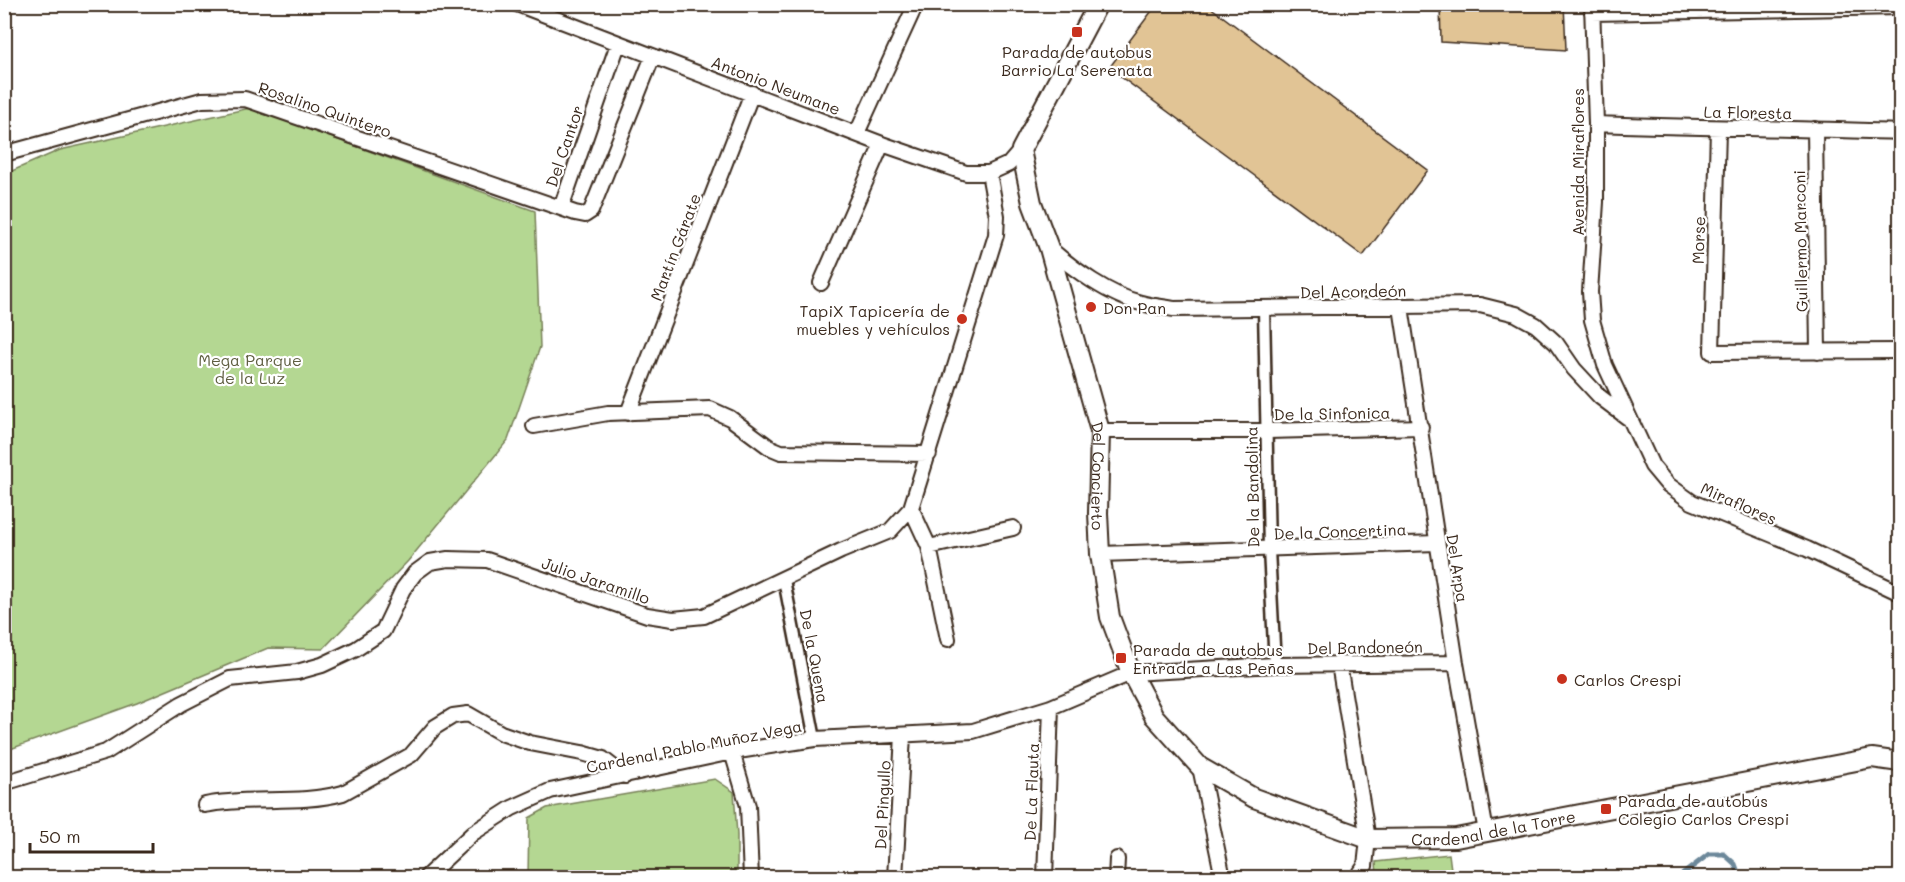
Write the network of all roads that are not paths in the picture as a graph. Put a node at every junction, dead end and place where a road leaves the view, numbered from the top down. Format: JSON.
{"nodes":[{"id":1,"x":516,"y":4,"type":"edge"},
{"id":2,"x":916,"y":4,"type":"edge"},
{"id":3,"x":1098,"y":4,"type":"edge"},
{"id":4,"x":1900,"y":7,"type":"edge"},
{"id":5,"x":1592,"y":9,"type":"edge"},
{"id":6,"x":618,"y":44,"type":"junction"},
{"id":7,"x":653,"y":56,"type":"junction"},
{"id":8,"x":752,"y":93,"type":"junction"},
{"id":9,"x":1596,"y":124,"type":"junction"},
{"id":10,"x":1718,"y":129,"type":"junction"},
{"id":11,"x":1815,"y":129,"type":"junction"},
{"id":12,"x":1900,"y":132,"type":"edge"},
{"id":13,"x":857,"y":133,"type":"junction"},
{"id":14,"x":882,"y":144,"type":"junction"},
{"id":15,"x":1021,"y":150,"type":"junction"},
{"id":16,"x":4,"y":154,"type":"edge"},
{"id":17,"x":989,"y":173,"type":"junction"},
{"id":18,"x":561,"y":208,"type":"junction"},
{"id":19,"x":1049,"y":248,"type":"junction"},
{"id":20,"x":820,"y":283,"type":"dead end"},
{"id":21,"x":1401,"y":307,"type":"junction"},
{"id":22,"x":1264,"y":308,"type":"junction"},
{"id":23,"x":1592,"y":320,"type":"joint"},
{"id":24,"x":1900,"y":351,"type":"edge"},
{"id":25,"x":1818,"y":352,"type":"junction"},
{"id":26,"x":628,"y":413,"type":"junction"},
{"id":27,"x":1630,"y":420,"type":"junction"},
{"id":28,"x":534,"y":426,"type":"dead end"},
{"id":29,"x":1421,"y":427,"type":"junction"},
{"id":30,"x":1100,"y":431,"type":"junction"},
{"id":31,"x":1268,"y":431,"type":"junction"},
{"id":32,"x":929,"y":454,"type":"junction"},
{"id":33,"x":911,"y":508,"type":"junction"},
{"id":34,"x":1013,"y":528,"type":"dead end"},
{"id":35,"x":1437,"y":543,"type":"junction"},
{"id":36,"x":929,"y":547,"type":"junction"},
{"id":37,"x":1269,"y":550,"type":"junction"},
{"id":38,"x":1100,"y":555,"type":"junction"},
{"id":39,"x":784,"y":580,"type":"junction"},
{"id":40,"x":1900,"y":593,"type":"edge"},
{"id":41,"x":948,"y":639,"type":"dead end"},
{"id":42,"x":1456,"y":663,"type":"junction"},
{"id":43,"x":1339,"y":664,"type":"junction"},
{"id":44,"x":1275,"y":665,"type":"junction"},
{"id":45,"x":1131,"y":673,"type":"junction"},
{"id":46,"x":1051,"y":707,"type":"junction"},
{"id":47,"x":903,"y":735,"type":"junction"},
{"id":48,"x":815,"y":739,"type":"junction"},
{"id":49,"x":732,"y":752,"type":"junction"},
{"id":50,"x":1900,"y":762,"type":"edge"},
{"id":51,"x":1200,"y":767,"type":"junction"},
{"id":52,"x":625,"y":776,"type":"junction"},
{"id":53,"x":4,"y":783,"type":"edge"},
{"id":54,"x":205,"y":805,"type":"dead end"},
{"id":55,"x":1486,"y":832,"type":"junction"},
{"id":56,"x":1368,"y":840,"type":"junction"},
{"id":57,"x":1117,"y":860,"type":"dead end"},
{"id":58,"x":425,"y":878,"type":"edge"},
{"id":59,"x":751,"y":878,"type":"edge"},
{"id":60,"x":895,"y":878,"type":"edge"},
{"id":61,"x":1045,"y":878,"type":"edge"},
{"id":62,"x":1116,"y":878,"type":"edge"},
{"id":63,"x":1222,"y":878,"type":"edge"},
{"id":64,"x":1358,"y":878,"type":"edge"}],
"edges":[{"from":1,"to":6,"type":"street","name":"Antonio Neumane"},
{"from":2,"to":13,"type":"street"},
{"from":3,"to":15,"type":"street"},
{"from":4,"to":5,"type":"street"},
{"from":5,"to":9,"type":"street","name":"Avenida Miraflores"},
{"from":6,"to":7,"type":"street","name":"Antonio Neumane"},
{"from":6,"to":18,"type":"street","name":"Del Cantor"},
{"from":7,"to":8,"type":"street","name":"Antonio Neumane"},
{"from":7,"to":18,"type":"street","name":"Del Cantor"},
{"from":8,"to":13,"type":"street","name":"Antonio Neumane"},
{"from":8,"to":26,"type":"street","name":"Martín Gárate"},
{"from":9,"to":10,"type":"street","name":"La Floresta"},
{"from":9,"to":23,"type":"street","name":"Avenida Miraflores"},
{"from":10,"to":11,"type":"street","name":"La Floresta"},
{"from":10,"to":25,"type":"street","name":"Morse"},
{"from":11,"to":12,"type":"street","name":"La Floresta"},
{"from":11,"to":25,"type":"street","name":"Guillermo Marconi"},
{"from":13,"to":14,"type":"street","name":"Antonio Neumane"},
{"from":14,"to":17,"type":"street","name":"Antonio Neumane"},
{"from":14,"to":20,"type":"street"},
{"from":15,"to":17,"type":"street"},
{"from":15,"to":19,"type":"street","name":"Del Concierto"},
{"from":16,"to":18,"type":"street","name":"Rosalino Quintero"},
{"from":17,"to":32,"type":"street","name":"Julio Jaramillo"},
{"from":19,"to":22,"type":"street","name":"Del Acordeón"},
{"from":19,"to":30,"type":"street","name":"Del Concierto"},
{"from":21,"to":22,"type":"street","name":"Del Acordeón"},
{"from":21,"to":27,"type":"street","name":"Del Acordeón"},
{"from":21,"to":29,"type":"street","name":"Del Arpa"},
{"from":22,"to":31,"type":"street","name":"De la Bandolina"},
{"from":23,"to":27,"type":"street","name":"Miraflores"},
{"from":24,"to":25,"type":"street"},
{"from":26,"to":28,"type":"street"},
{"from":26,"to":32,"type":"street"},
{"from":27,"to":40,"type":"street","name":"Miraflores"},
{"from":29,"to":31,"type":"street","name":"De la Sinfonica"},
{"from":29,"to":35,"type":"street","name":"Del Arpa"},
{"from":30,"to":31,"type":"street","name":"De la Sinfonica"},
{"from":30,"to":38,"type":"street","name":"Del Concierto"},
{"from":31,"to":37,"type":"street","name":"De la Bandolina"},
{"from":32,"to":33,"type":"street","name":"Julio Jaramillo"},
{"from":33,"to":36,"type":"street"},
{"from":33,"to":39,"type":"street","name":"Julio Jaramillo"},
{"from":34,"to":36,"type":"street"},
{"from":35,"to":37,"type":"street","name":"De la Concertina"},
{"from":35,"to":42,"type":"street","name":"Del Arpa"},
{"from":36,"to":41,"type":"street"},
{"from":37,"to":38,"type":"street","name":"De la Concertina"},
{"from":37,"to":44,"type":"street","name":"De la Bandolina"},
{"from":38,"to":45,"type":"street","name":"Del Concierto"},
{"from":39,"to":48,"type":"street","name":"De la Quena"},
{"from":39,"to":53,"type":"street","name":"Julio Jaramillo"},
{"from":42,"to":43,"type":"street","name":"Del Bandoneón"},
{"from":42,"to":55,"type":"street","name":"Del Arpa"},
{"from":43,"to":44,"type":"street","name":"Del Bandoneón"},
{"from":43,"to":56,"type":"street"},
{"from":44,"to":45,"type":"street","name":"Del Bandoneón"},
{"from":45,"to":46,"type":"street","name":"Cardenal Pablo Muñoz Vega"},
{"from":45,"to":51,"type":"street","name":"Del Concierto"},
{"from":46,"to":47,"type":"street","name":"Cardenal Pablo Muñoz Vega"},
{"from":46,"to":61,"type":"street","name":"De La Flauta"},
{"from":47,"to":48,"type":"street","name":"Cardenal Pablo Muñoz Vega"},
{"from":47,"to":60,"type":"street","name":"Del Pingullo"},
{"from":48,"to":49,"type":"street","name":"Cardenal Pablo Muñoz Vega"},
{"from":49,"to":52,"type":"street","name":"Cardenal Pablo Muñoz Vega"},
{"from":49,"to":59,"type":"street"},
{"from":50,"to":55,"type":"street","name":"Cardenal de la Torre"},
{"from":51,"to":56,"type":"street","name":"Del Concierto"},
{"from":51,"to":63,"type":"street"},
{"from":52,"to":54,"type":"street"},
{"from":52,"to":58,"type":"street","name":"Cardenal Pablo Muñoz Vega"},
{"from":55,"to":56,"type":"street","name":"Cardenal de la Torre"},
{"from":56,"to":64,"type":"street"},
{"from":57,"to":62,"type":"street"}]}
